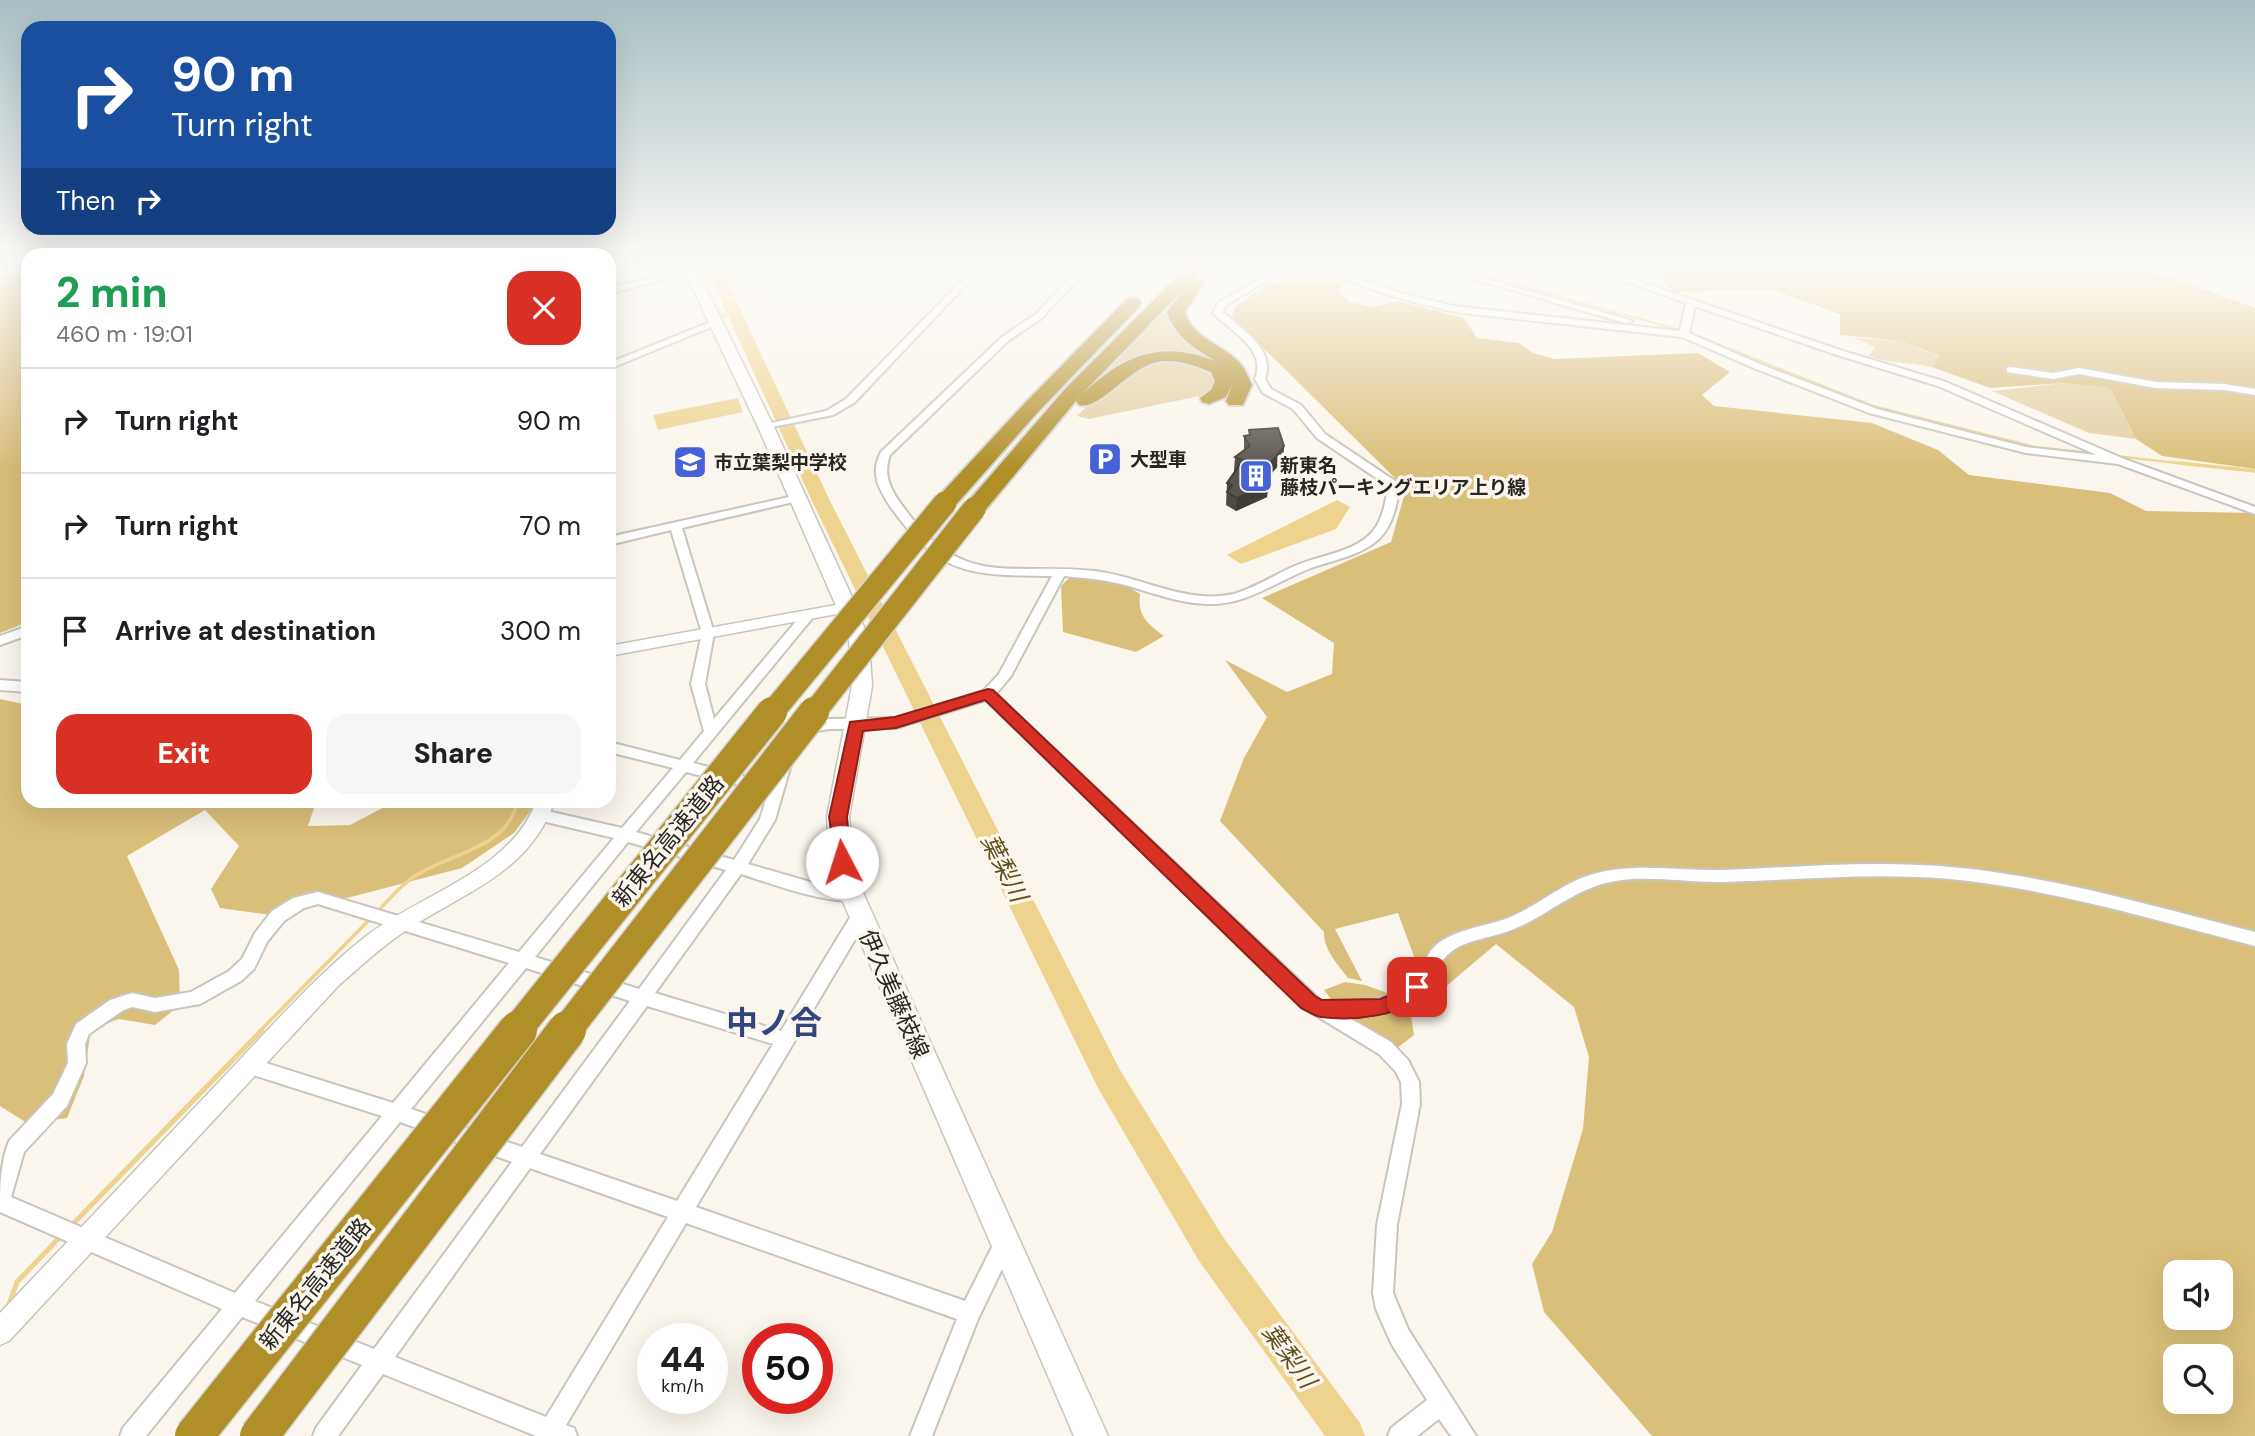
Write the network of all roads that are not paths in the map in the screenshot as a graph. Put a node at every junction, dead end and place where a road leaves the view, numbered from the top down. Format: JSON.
{"nodes":[{"id":1,"x":676,"y":336,"type":"edge"},
{"id":2,"x":722,"y":336,"type":"edge"},
{"id":3,"x":912,"y":336,"type":"edge"},
{"id":4,"x":1008,"y":336,"type":"edge"},
{"id":5,"x":1100,"y":336,"type":"edge"},
{"id":6,"x":1128,"y":336,"type":"edge"},
{"id":7,"x":1193,"y":336,"type":"edge"},
{"id":8,"x":1242,"y":336,"type":"edge"},
{"id":9,"x":1689,"y":336,"type":"edge"},
{"id":10,"x":1795,"y":336,"type":"edge"},
{"id":11,"x":616,"y":363,"type":"edge"},
{"id":12,"x":2010,"y":370,"type":"dead end"},
{"id":13,"x":2255,"y":392,"type":"edge"},
{"id":14,"x":1209,"y":398,"type":"dead end"},
{"id":15,"x":1236,"y":401,"type":"dead end"},
{"id":16,"x":766,"y":427,"type":"junction"},
{"id":17,"x":2120,"y":461,"type":"junction"},
{"id":18,"x":1013,"y":464,"type":"junction"},
{"id":19,"x":798,"y":498,"type":"junction"},
{"id":20,"x":959,"y":506,"type":"junction"},
{"id":21,"x":2255,"y":511,"type":"edge"},
{"id":22,"x":675,"y":525,"type":"junction"},
{"id":23,"x":616,"y":539,"type":"edge"},
{"id":24,"x":1060,"y":573,"type":"junction"},
{"id":25,"x":847,"y":608,"type":"junction"},
{"id":26,"x":808,"y":616,"type":"junction"},
{"id":27,"x":21,"y":633,"type":"edge"},
{"id":28,"x":708,"y":633,"type":"junction"},
{"id":29,"x":0,"y":641,"type":"edge"},
{"id":30,"x":616,"y":650,"type":"edge"},
{"id":31,"x":0,"y":685,"type":"edge"},
{"id":32,"x":21,"y":686,"type":"edge"},
{"id":33,"x":988,"y":694,"type":"junction"},
{"id":34,"x":856,"y":726,"type":"junction"},
{"id":35,"x":711,"y":732,"type":"junction"},
{"id":36,"x":616,"y":749,"type":"edge"},
{"id":37,"x":684,"y":766,"type":"junction"},
{"id":38,"x":778,"y":790,"type":"junction"},
{"id":39,"x":544,"y":809,"type":"edge"},
{"id":40,"x":625,"y":835,"type":"junction"},
{"id":41,"x":738,"y":866,"type":"junction"},
{"id":42,"x":856,"y":905,"type":"junction"},
{"id":43,"x":399,"y":924,"type":"junction"},
{"id":44,"x":2255,"y":939,"type":"edge"},
{"id":45,"x":521,"y":962,"type":"junction"},
{"id":46,"x":641,"y":998,"type":"junction"},
{"id":47,"x":1321,"y":1008,"type":"junction"},
{"id":48,"x":785,"y":1041,"type":"junction"},
{"id":49,"x":250,"y":1066,"type":"junction"},
{"id":50,"x":398,"y":1113,"type":"junction"},
{"id":51,"x":524,"y":1157,"type":"junction"},
{"id":52,"x":0,"y":1201,"type":"edge"},
{"id":53,"x":684,"y":1212,"type":"junction"},
{"id":54,"x":88,"y":1241,"type":"junction"},
{"id":55,"x":1004,"y":1244,"type":"junction"},
{"id":56,"x":238,"y":1305,"type":"junction"},
{"id":57,"x":970,"y":1313,"type":"junction"},
{"id":58,"x":0,"y":1332,"type":"edge"},
{"id":59,"x":379,"y":1361,"type":"junction"},
{"id":60,"x":1441,"y":1403,"type":"junction"},
{"id":61,"x":554,"y":1434,"type":"edge"},
{"id":62,"x":131,"y":1436,"type":"edge"},
{"id":63,"x":194,"y":1436,"type":"edge"},
{"id":64,"x":259,"y":1436,"type":"edge"},
{"id":65,"x":324,"y":1436,"type":"edge"},
{"id":66,"x":921,"y":1436,"type":"edge"},
{"id":67,"x":1091,"y":1436,"type":"edge"},
{"id":68,"x":1399,"y":1436,"type":"edge"},
{"id":69,"x":1465,"y":1436,"type":"edge"}],
"edges":[{"from":1,"to":11,"type":"street"},
{"from":2,"to":16,"type":"main road","name":"伊久美藤枝線"},
{"from":3,"to":16,"type":"street"},
{"from":4,"to":24,"type":"street"},
{"from":5,"to":20,"type":"highway","name":"新東名高速道路"},
{"from":6,"to":18,"type":"highway","name":"新東名高速道路"},
{"from":7,"to":15,"type":"highway"},
{"from":8,"to":24,"type":"street"},
{"from":9,"to":17,"type":"street"},
{"from":10,"to":17,"type":"street"},
{"from":12,"to":13,"type":"street"},
{"from":14,"to":18,"type":"highway"},
{"from":16,"to":19,"type":"main road","name":"伊久美藤枝線"},
{"from":17,"to":21,"type":"street"},
{"from":18,"to":20,"type":"highway","name":"新東名高速道路"},
{"from":19,"to":22,"type":"street"},
{"from":19,"to":25,"type":"main road","name":"伊久美藤枝線"},
{"from":20,"to":63,"type":"highway","name":"新東名高速道路","bridge":true},
{"from":20,"to":64,"type":"highway","name":"新東名高速道路","bridge":true},
{"from":22,"to":23,"type":"street"},
{"from":22,"to":28,"type":"street"},
{"from":24,"to":33,"type":"street"},
{"from":25,"to":26,"type":"street"},
{"from":25,"to":34,"type":"main road","name":"伊久美藤枝線"},
{"from":26,"to":28,"type":"street"},
{"from":26,"to":35,"type":"street"},
{"from":27,"to":29,"type":"street"},
{"from":28,"to":30,"type":"street"},
{"from":28,"to":35,"type":"street"},
{"from":31,"to":32,"type":"street"},
{"from":33,"to":34,"type":"street"},
{"from":33,"to":47,"type":"street"},
{"from":34,"to":38,"type":"street"},
{"from":34,"to":42,"type":"main road","name":"伊久美藤枝線"},
{"from":35,"to":37,"type":"street"},
{"from":36,"to":37,"type":"street"},
{"from":37,"to":38,"type":"street"},
{"from":37,"to":40,"type":"street"},
{"from":38,"to":41,"type":"street"},
{"from":39,"to":40,"type":"street"},
{"from":39,"to":43,"type":"street"},
{"from":40,"to":41,"type":"street"},
{"from":40,"to":45,"type":"street"},
{"from":41,"to":42,"type":"street"},
{"from":41,"to":46,"type":"street"},
{"from":42,"to":48,"type":"street"},
{"from":42,"to":55,"type":"main road","name":"伊久美藤枝線"},
{"from":43,"to":45,"type":"street"},
{"from":43,"to":49,"type":"street"},
{"from":43,"to":52,"type":"street"},
{"from":44,"to":47,"type":"street"},
{"from":45,"to":46,"type":"street"},
{"from":45,"to":50,"type":"street"},
{"from":46,"to":48,"type":"street"},
{"from":46,"to":51,"type":"street"},
{"from":47,"to":60,"type":"street"},
{"from":48,"to":53,"type":"street"},
{"from":49,"to":50,"type":"street"},
{"from":49,"to":54,"type":"street"},
{"from":50,"to":51,"type":"street"},
{"from":50,"to":56,"type":"street"},
{"from":51,"to":53,"type":"street"},
{"from":51,"to":59,"type":"street"},
{"from":52,"to":54,"type":"street"},
{"from":53,"to":57,"type":"street"},
{"from":53,"to":61,"type":"street"},
{"from":54,"to":56,"type":"street"},
{"from":54,"to":58,"type":"street"},
{"from":55,"to":57,"type":"street"},
{"from":55,"to":67,"type":"main road","name":"伊久美藤枝線"},
{"from":56,"to":59,"type":"street"},
{"from":56,"to":62,"type":"street"},
{"from":57,"to":66,"type":"street"},
{"from":59,"to":61,"type":"street"},
{"from":59,"to":65,"type":"street"},
{"from":60,"to":68,"type":"street"},
{"from":60,"to":69,"type":"street"}]}
